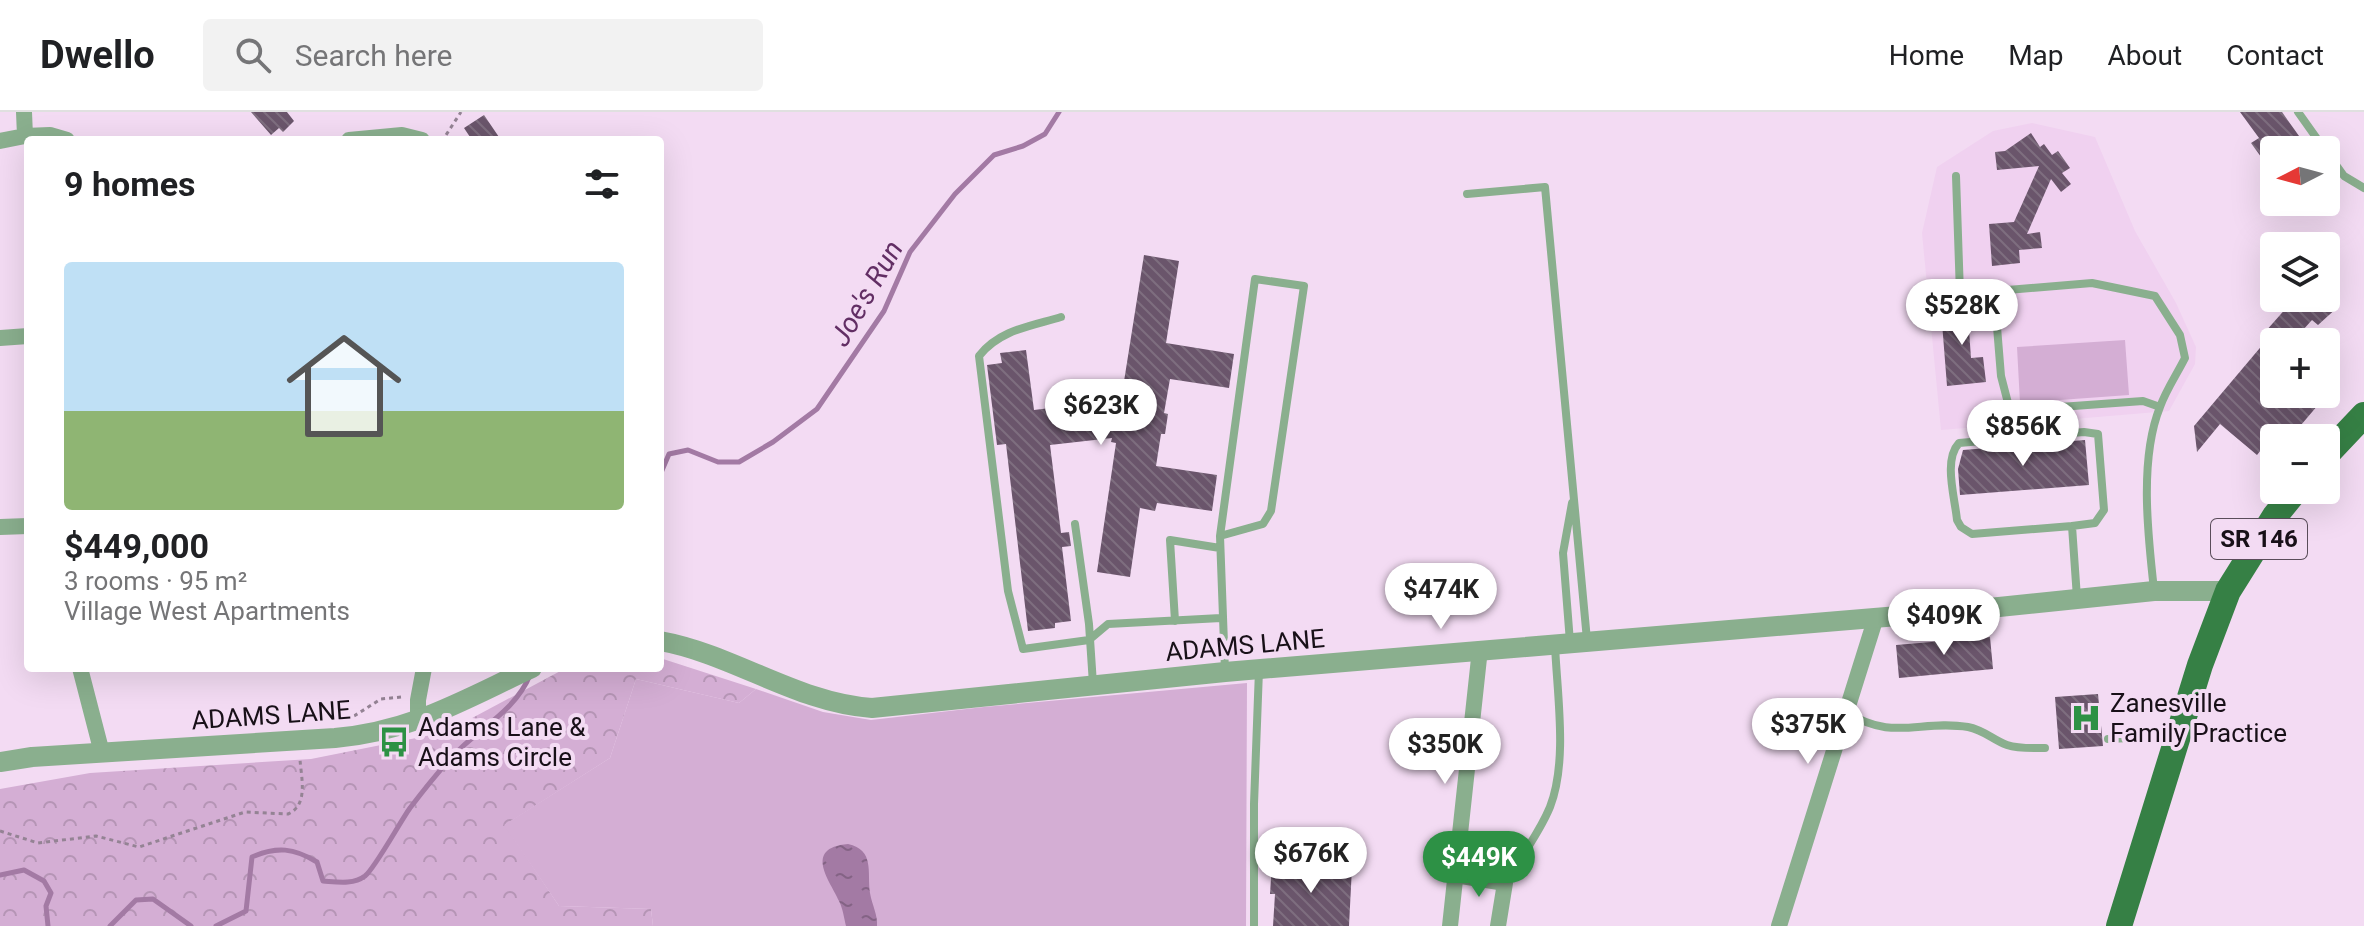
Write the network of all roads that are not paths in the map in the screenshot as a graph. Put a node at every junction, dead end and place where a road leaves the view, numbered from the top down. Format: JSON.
{"nodes":[{"id":1,"x":24,"y":112,"type":"edge"},
{"id":2,"x":2298,"y":112,"type":"edge"},
{"id":3,"x":24,"y":136,"type":"edge"},
{"id":4,"x":25,"y":136,"type":"joint"},
{"id":5,"x":53,"y":136,"type":"edge"},
{"id":6,"x":2315,"y":136,"type":"edge"},
{"id":7,"x":0,"y":141,"type":"edge"},
{"id":8,"x":2340,"y":170,"type":"edge"},
{"id":9,"x":1956,"y":176,"type":"dead end"},
{"id":10,"x":2364,"y":188,"type":"edge"},
{"id":11,"x":1467,"y":194,"type":"dead end"},
{"id":12,"x":1994,"y":290,"type":"junction"},
{"id":13,"x":1061,"y":317,"type":"dead end"},
{"id":14,"x":24,"y":336,"type":"edge"},
{"id":15,"x":0,"y":338,"type":"edge"},
{"id":16,"x":2160,"y":407,"type":"junction"},
{"id":17,"x":2364,"y":415,"type":"edge"},
{"id":18,"x":2340,"y":440,"type":"edge"},
{"id":19,"x":1574,"y":494,"type":"junction"},
{"id":20,"x":2285,"y":504,"type":"edge"},
{"id":21,"x":1075,"y":524,"type":"dead end"},
{"id":22,"x":24,"y":526,"type":"edge"},
{"id":23,"x":2072,"y":526,"type":"junction"},
{"id":24,"x":0,"y":527,"type":"edge"},
{"id":25,"x":1220,"y":536,"type":"junction"},
{"id":26,"x":1220,"y":548,"type":"junction"},
{"id":27,"x":2154,"y":591,"type":"junction"},
{"id":28,"x":2228,"y":591,"type":"junction"},
{"id":29,"x":2077,"y":599,"type":"junction"},
{"id":30,"x":1876,"y":617,"type":"junction"},
{"id":31,"x":1221,"y":618,"type":"junction"},
{"id":32,"x":1175,"y":621,"type":"junction"},
{"id":33,"x":1089,"y":640,"type":"junction"},
{"id":34,"x":664,"y":642,"type":"edge"},
{"id":35,"x":1571,"y":642,"type":"junction"},
{"id":36,"x":1480,"y":649,"type":"junction"},
{"id":37,"x":1259,"y":670,"type":"junction"},
{"id":38,"x":81,"y":672,"type":"edge"},
{"id":39,"x":423,"y":672,"type":"edge"},
{"id":40,"x":524,"y":672,"type":"edge"},
{"id":41,"x":1225,"y":672,"type":"junction"},
{"id":42,"x":1093,"y":685,"type":"junction"},
{"id":43,"x":1847,"y":712,"type":"junction"},
{"id":44,"x":418,"y":722,"type":"junction"},
{"id":45,"x":2178,"y":736,"type":"junction"},
{"id":46,"x":2108,"y":739,"type":"dead end"},
{"id":47,"x":2045,"y":748,"type":"dead end"},
{"id":48,"x":102,"y":753,"type":"junction"},
{"id":49,"x":0,"y":762,"type":"edge"},
{"id":50,"x":1455,"y":875,"type":"junction"},
{"id":51,"x":1505,"y":883,"type":"junction"},
{"id":52,"x":1254,"y":926,"type":"edge"},
{"id":53,"x":1450,"y":926,"type":"edge"},
{"id":54,"x":1498,"y":926,"type":"edge"},
{"id":55,"x":1779,"y":926,"type":"edge"},
{"id":56,"x":2119,"y":926,"type":"edge"}],
"edges":[{"from":1,"to":4,"type":"street"},
{"from":2,"to":6,"type":"lane"},
{"from":3,"to":7,"type":"street"},
{"from":4,"to":5,"type":"street"},
{"from":8,"to":10,"type":"lane"},
{"from":9,"to":12,"type":"lane"},
{"from":11,"to":19,"type":"lane"},
{"from":12,"to":16,"type":"lane"},
{"from":12,"to":16,"type":"lane"},
{"from":13,"to":33,"type":"lane"},
{"from":14,"to":15,"type":"street"},
{"from":16,"to":27,"type":"lane"},
{"from":17,"to":18,"type":"main road"},
{"from":19,"to":35,"type":"lane"},
{"from":19,"to":35,"type":"lane"},
{"from":20,"to":28,"type":"main road","number":"SR 146"},
{"from":21,"to":33,"type":"lane"},
{"from":22,"to":24,"type":"street"},
{"from":23,"to":23,"type":"lane"},
{"from":23,"to":29,"type":"lane"},
{"from":25,"to":25,"type":"lane"},
{"from":25,"to":26,"type":"lane"},
{"from":26,"to":31,"type":"lane"},
{"from":26,"to":32,"type":"lane"},
{"from":27,"to":28,"type":"street","name":"ADAMS LANE"},
{"from":27,"to":29,"type":"street","name":"ADAMS LANE"},
{"from":28,"to":45,"type":"main road","number":"SR 146"},
{"from":29,"to":30,"type":"street","name":"ADAMS LANE"},
{"from":30,"to":35,"type":"street","name":"ADAMS LANE"},
{"from":30,"to":43,"type":"street"},
{"from":31,"to":32,"type":"lane"},
{"from":31,"to":41,"type":"lane"},
{"from":32,"to":33,"type":"lane"},
{"from":33,"to":42,"type":"lane"},
{"from":34,"to":42,"type":"street","name":"ADAMS LANE"},
{"from":35,"to":36,"type":"street","name":"ADAMS LANE"},
{"from":35,"to":51,"type":"lane"},
{"from":36,"to":37,"type":"street","name":"ADAMS LANE"},
{"from":36,"to":50,"type":"street"},
{"from":37,"to":41,"type":"street","name":"ADAMS LANE"},
{"from":37,"to":52,"type":"lane"},
{"from":38,"to":48,"type":"street"},
{"from":39,"to":44,"type":"street"},
{"from":40,"to":44,"type":"street","name":"ADAMS LANE"},
{"from":41,"to":42,"type":"street","name":"ADAMS LANE"},
{"from":43,"to":47,"type":"lane"},
{"from":43,"to":55,"type":"street"},
{"from":44,"to":48,"type":"street","name":"ADAMS LANE"},
{"from":45,"to":46,"type":"lane"},
{"from":45,"to":56,"type":"main road","number":"SR 146"},
{"from":48,"to":49,"type":"street","name":"ADAMS LANE"},
{"from":50,"to":51,"type":"street"},
{"from":50,"to":53,"type":"street"},
{"from":51,"to":54,"type":"street"}]}
